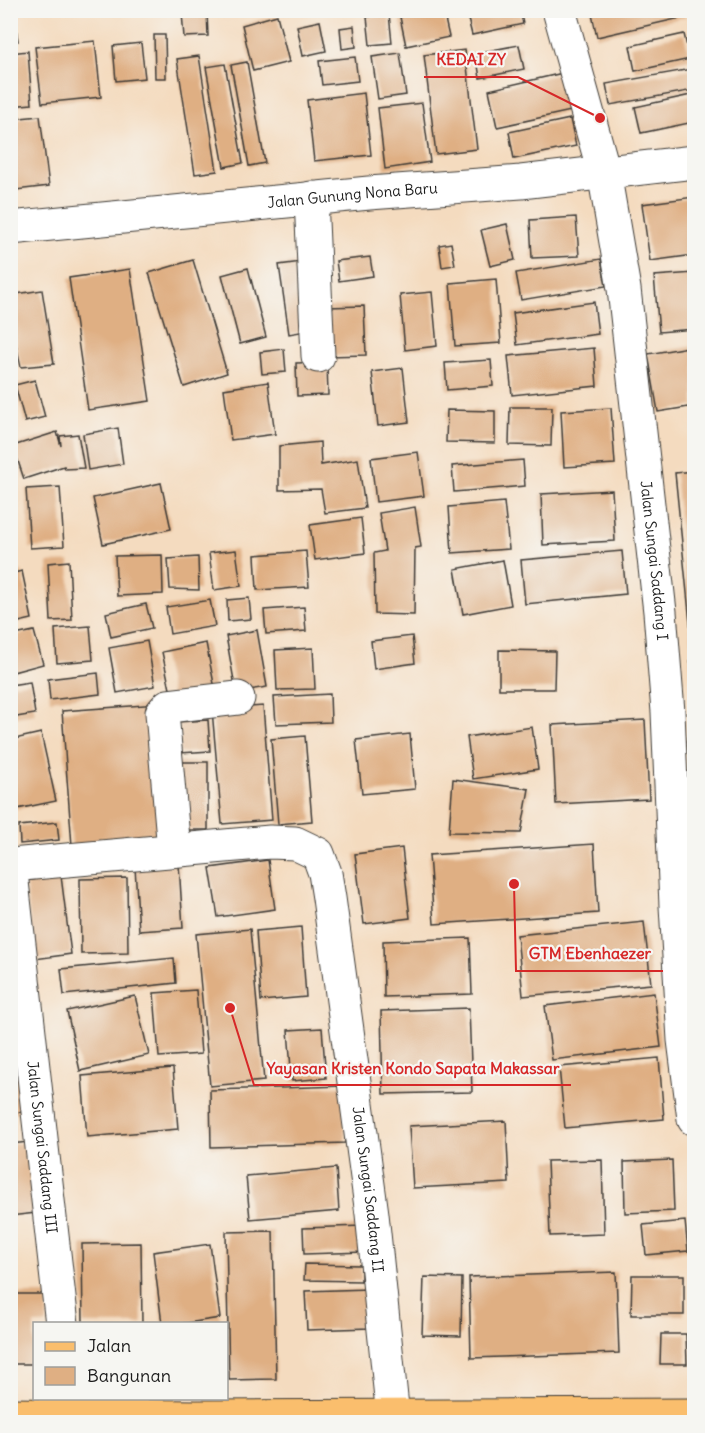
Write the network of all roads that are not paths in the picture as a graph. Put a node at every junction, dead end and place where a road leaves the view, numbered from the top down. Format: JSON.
{"nodes":[{"id":1,"x":559,"y":10,"type":"edge"},
{"id":2,"x":694,"y":162,"type":"edge"},
{"id":3,"x":604,"y":172,"type":"junction"},
{"id":4,"x":311,"y":198,"type":"junction"},
{"id":5,"x":10,"y":228,"type":"edge"},
{"id":6,"x":318,"y":356,"type":"dead end"},
{"id":7,"x":238,"y":698,"type":"dead end"},
{"id":8,"x":174,"y":850,"type":"junction"},
{"id":9,"x":11,"y":865,"type":"edge"},
{"id":10,"x":694,"y":1119,"type":"edge"},
{"id":11,"x":62,"y":1322,"type":"edge"},
{"id":12,"x":72,"y":1407,"type":"edge"},
{"id":13,"x":10,"y":1415,"type":"edge"},
{"id":14,"x":393,"y":1417,"type":"junction"},
{"id":15,"x":693,"y":1417,"type":"edge"},
{"id":16,"x":196,"y":1420,"type":"edge"}],
"edges":[{"from":1,"to":3,"type":"street","name":"Jalan Sungai Saddang I"},
{"from":2,"to":3,"type":"street","name":"Jalan Gunung Nona Baru"},
{"from":3,"to":4,"type":"street","name":"Jalan Gunung Nona Baru"},
{"from":3,"to":10,"type":"street","name":"Jalan Sungai Saddang I"},
{"from":4,"to":5,"type":"street","name":"Jalan Gunung Nona Baru"},
{"from":4,"to":6,"type":"street"},
{"from":7,"to":8,"type":"street"},
{"from":8,"to":9,"type":"street"},
{"from":8,"to":14,"type":"street","name":"Jalan Sungai Saddang II"},
{"from":9,"to":11,"type":"street","name":"Jalan Sungai Saddang III"},
{"from":12,"to":13,"type":"main road"},
{"from":12,"to":16,"type":"main road"},
{"from":14,"to":15,"type":"main road"},
{"from":14,"to":16,"type":"main road"}]}
